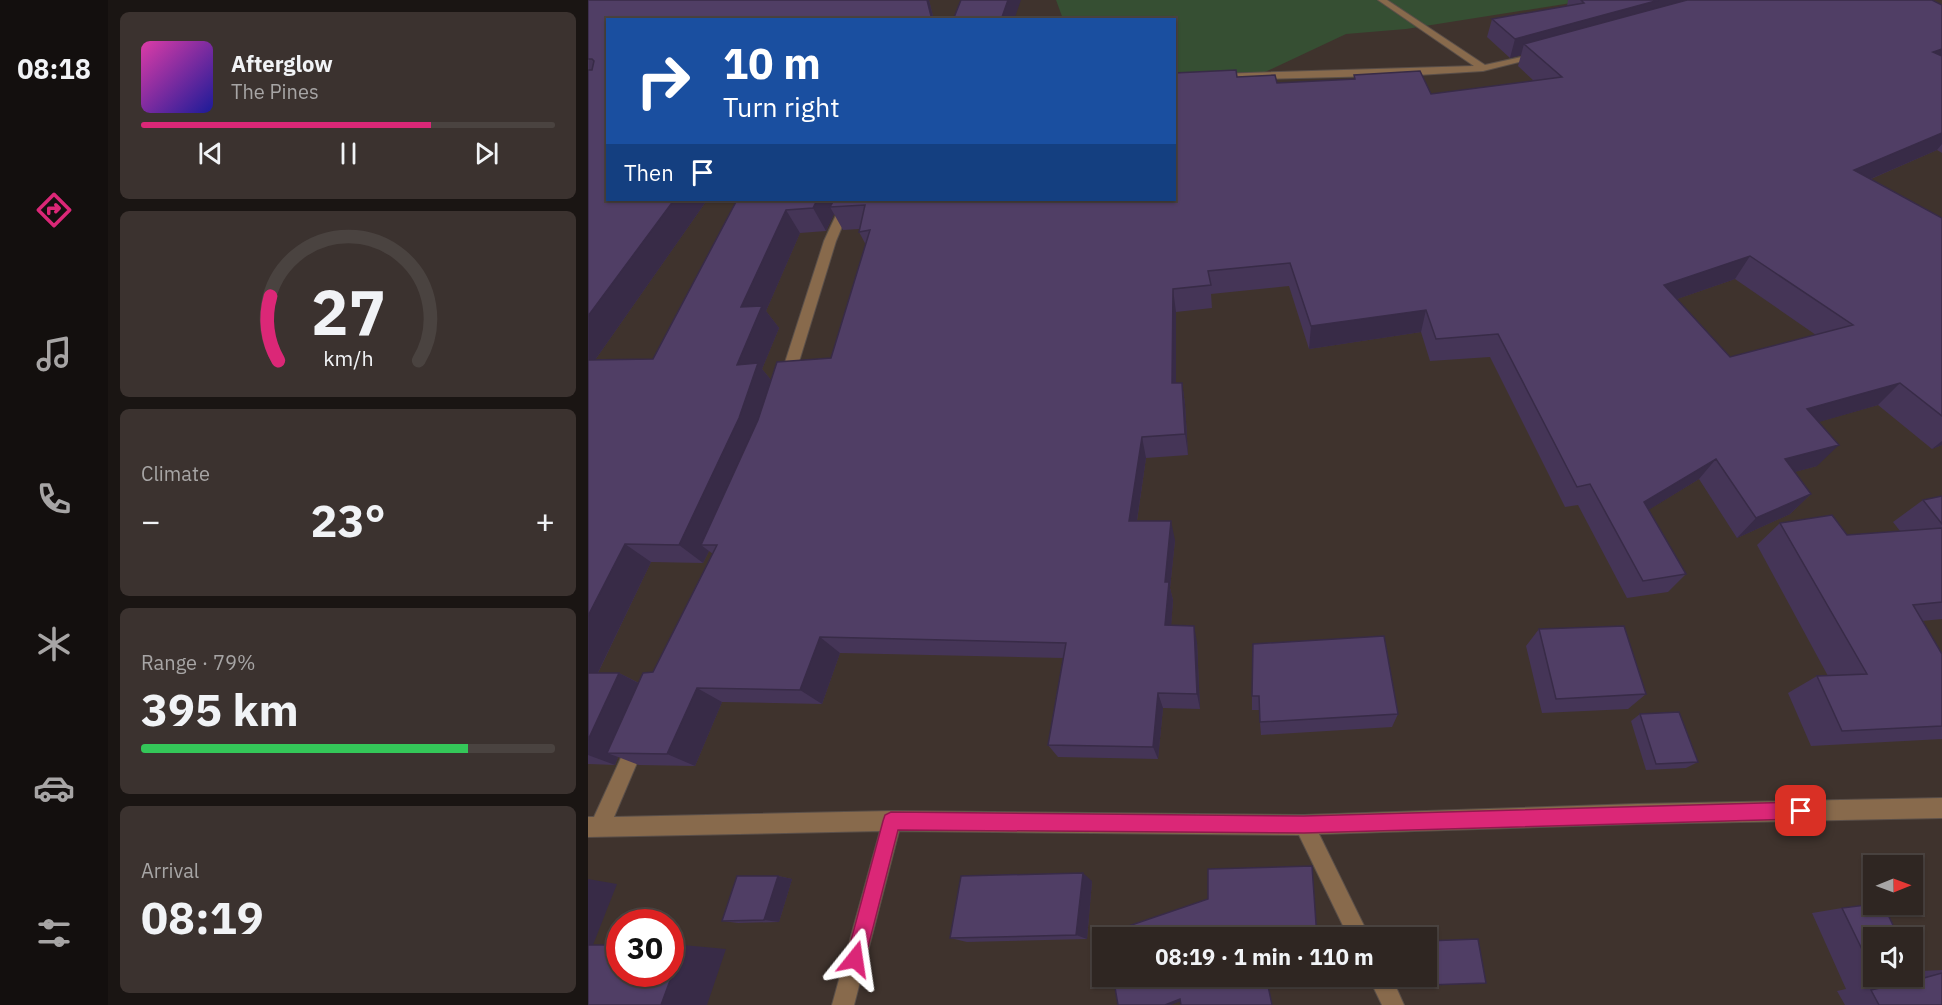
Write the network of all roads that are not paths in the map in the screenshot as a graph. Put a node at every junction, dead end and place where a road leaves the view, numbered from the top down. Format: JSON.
{"nodes":[{"id":1,"x":1382,"y":0,"type":"edge"},
{"id":2,"x":1547,"y":53,"type":"edge"},
{"id":3,"x":1483,"y":68,"type":"junction"},
{"id":4,"x":1201,"y":77,"type":"edge"},
{"id":5,"x":848,"y":201,"type":"edge"},
{"id":6,"x":782,"y":395,"type":"edge"},
{"id":7,"x":642,"y":730,"type":"edge"},
{"id":8,"x":1942,"y":808,"type":"edge"},
{"id":9,"x":891,"y":821,"type":"junction"},
{"id":10,"x":1304,"y":825,"type":"junction"},
{"id":11,"x":594,"y":827,"type":"edge"},
{"id":12,"x":1355,"y":927,"type":"edge"},
{"id":13,"x":1384,"y":987,"type":"edge"},
{"id":14,"x":843,"y":1005,"type":"edge"},
{"id":15,"x":1393,"y":1005,"type":"edge"}],
"edges":[{"from":1,"to":3,"type":"street"},
{"from":2,"to":3,"type":"street"},
{"from":3,"to":4,"type":"street"},
{"from":5,"to":6,"type":"street"},
{"from":7,"to":11,"type":"street"},
{"from":8,"to":10,"type":"street"},
{"from":9,"to":10,"type":"street"},
{"from":9,"to":11,"type":"street"},
{"from":9,"to":14,"type":"street"},
{"from":10,"to":12,"type":"street"},
{"from":13,"to":15,"type":"street"}]}
